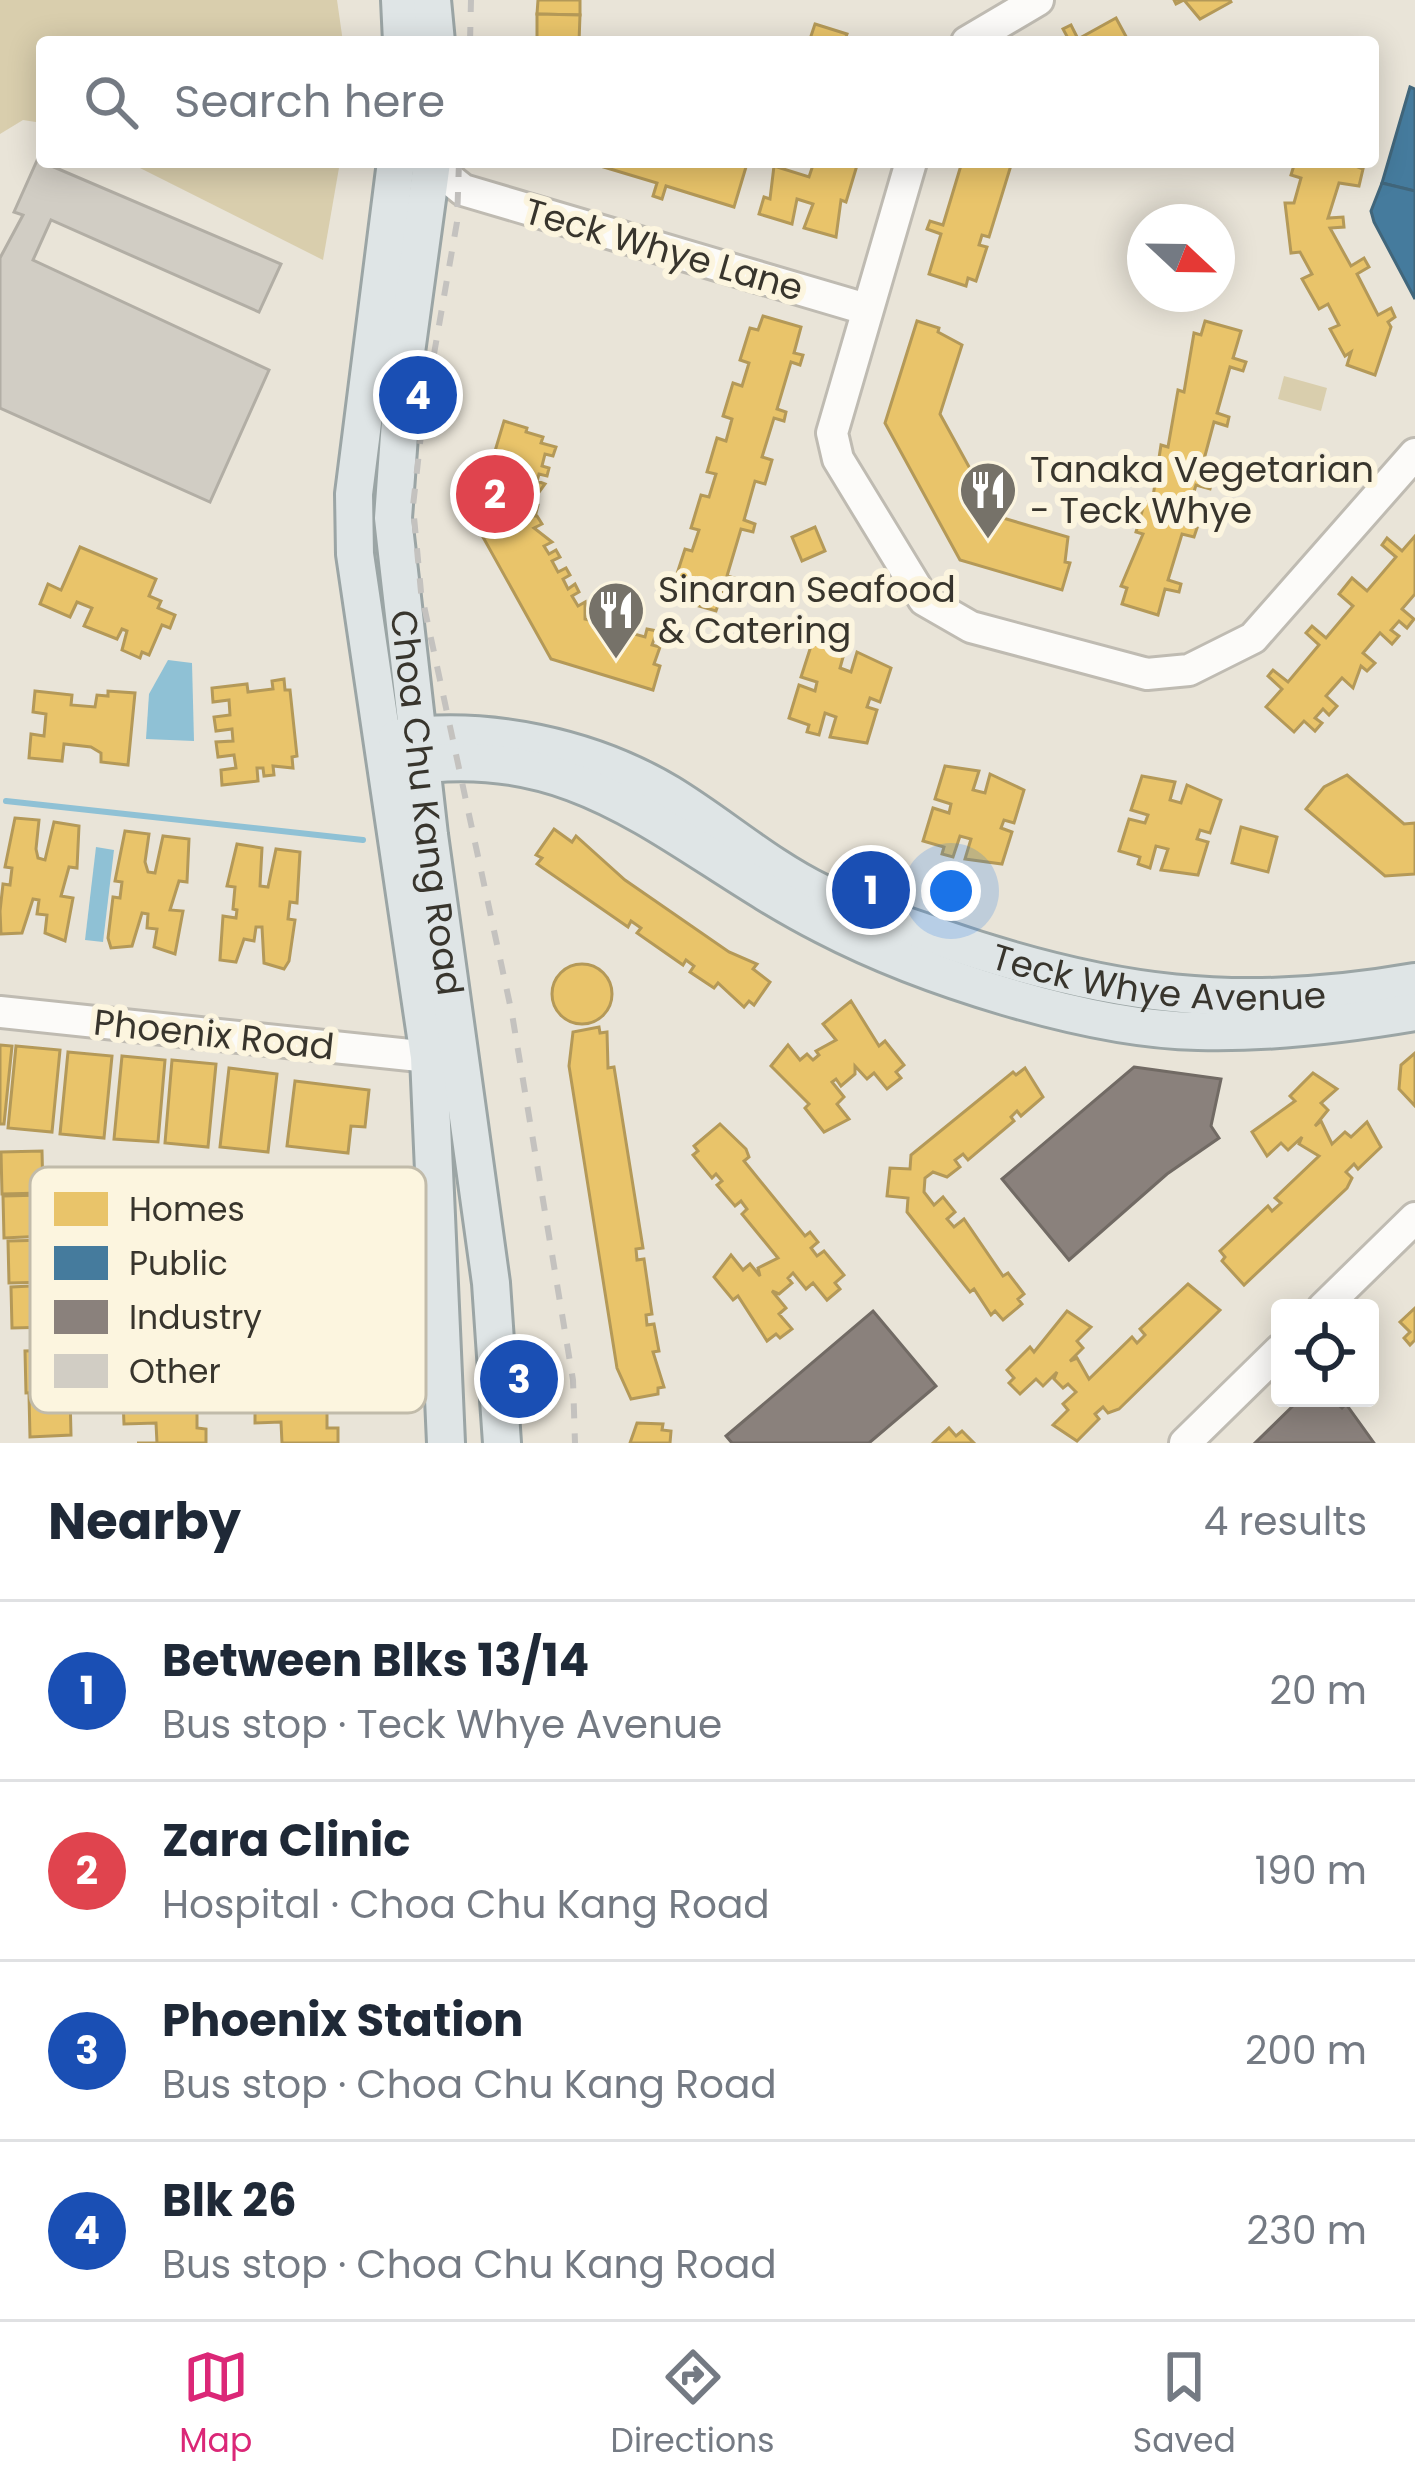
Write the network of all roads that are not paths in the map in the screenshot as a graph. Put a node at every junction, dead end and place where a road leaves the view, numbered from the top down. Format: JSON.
{"nodes":[{"id":1,"x":400,"y":0,"type":"edge"},
{"id":2,"x":432,"y":0,"type":"edge"},
{"id":3,"x":1039,"y":0,"type":"edge"},
{"id":4,"x":403,"y":36,"type":"edge"},
{"id":5,"x":435,"y":36,"type":"edge"},
{"id":6,"x":977,"y":36,"type":"edge"},
{"id":7,"x":419,"y":168,"type":"edge"},
{"id":8,"x":421,"y":168,"type":"edge"},
{"id":9,"x":428,"y":168,"type":"edge"},
{"id":10,"x":909,"y":168,"type":"edge"},
{"id":11,"x":463,"y":190,"type":"junction"},
{"id":12,"x":428,"y":216,"type":"junction"},
{"id":13,"x":866,"y":309,"type":"junction"},
{"id":14,"x":1415,"y":454,"type":"edge"},
{"id":15,"x":422,"y":749,"type":"junction"},
{"id":16,"x":384,"y":755,"type":"junction"},
{"id":17,"x":472,"y":760,"type":"junction"},
{"id":18,"x":429,"y":835,"type":"junction"},
{"id":19,"x":1415,"y":982,"type":"edge"},
{"id":20,"x":0,"y":1012,"type":"edge"},
{"id":21,"x":1415,"y":1012,"type":"edge"},
{"id":22,"x":429,"y":1057,"type":"junction"},
{"id":23,"x":1415,"y":1218,"type":"edge"},
{"id":24,"x":1332,"y":1299,"type":"edge"},
{"id":25,"x":495,"y":1336,"type":"junction"},
{"id":26,"x":1271,"y":1359,"type":"edge"},
{"id":27,"x":444,"y":1366,"type":"junction"},
{"id":28,"x":449,"y":1443,"type":"edge"},
{"id":29,"x":500,"y":1443,"type":"edge"},
{"id":30,"x":1185,"y":1443,"type":"edge"}],
"edges":[{"from":1,"to":4,"type":"main road"},
{"from":2,"to":5,"type":"main road"},
{"from":3,"to":6,"type":"street"},
{"from":7,"to":16,"type":"main road","name":"Choa Chu Kang Road"},
{"from":8,"to":12,"type":"main road","name":"Choa Chu Kang Road"},
{"from":9,"to":11,"type":"street","name":"Teck Whye Lane"},
{"from":10,"to":13,"type":"street"},
{"from":11,"to":12,"type":"street"},
{"from":11,"to":13,"type":"street","name":"Teck Whye Lane"},
{"from":12,"to":15,"type":"main road","name":"Choa Chu Kang Road"},
{"from":13,"to":14,"type":"street"},
{"from":15,"to":16,"type":"main road","name":"Teck Whye Avenue"},
{"from":15,"to":17,"type":"main road","name":"Teck Whye Avenue"},
{"from":15,"to":18,"type":"main road","name":"Choa Chu Kang Road"},
{"from":15,"to":19,"type":"main road","name":"Teck Whye Avenue"},
{"from":16,"to":22,"type":"main road","name":"Choa Chu Kang Road"},
{"from":17,"to":18,"type":"main road"},
{"from":17,"to":21,"type":"main road","name":"Teck Whye Avenue"},
{"from":18,"to":25,"type":"main road","name":"Choa Chu Kang Road"},
{"from":20,"to":22,"type":"street","name":"Phoenix Road"},
{"from":22,"to":27,"type":"main road","name":"Choa Chu Kang Road"},
{"from":23,"to":24,"type":"street"},
{"from":25,"to":27,"type":"main road"},
{"from":25,"to":29,"type":"main road","name":"Choa Chu Kang Road"},
{"from":26,"to":30,"type":"street"},
{"from":27,"to":28,"type":"main road","name":"Choa Chu Kang Road"},
{"from":28,"to":29,"type":"main road"}]}
